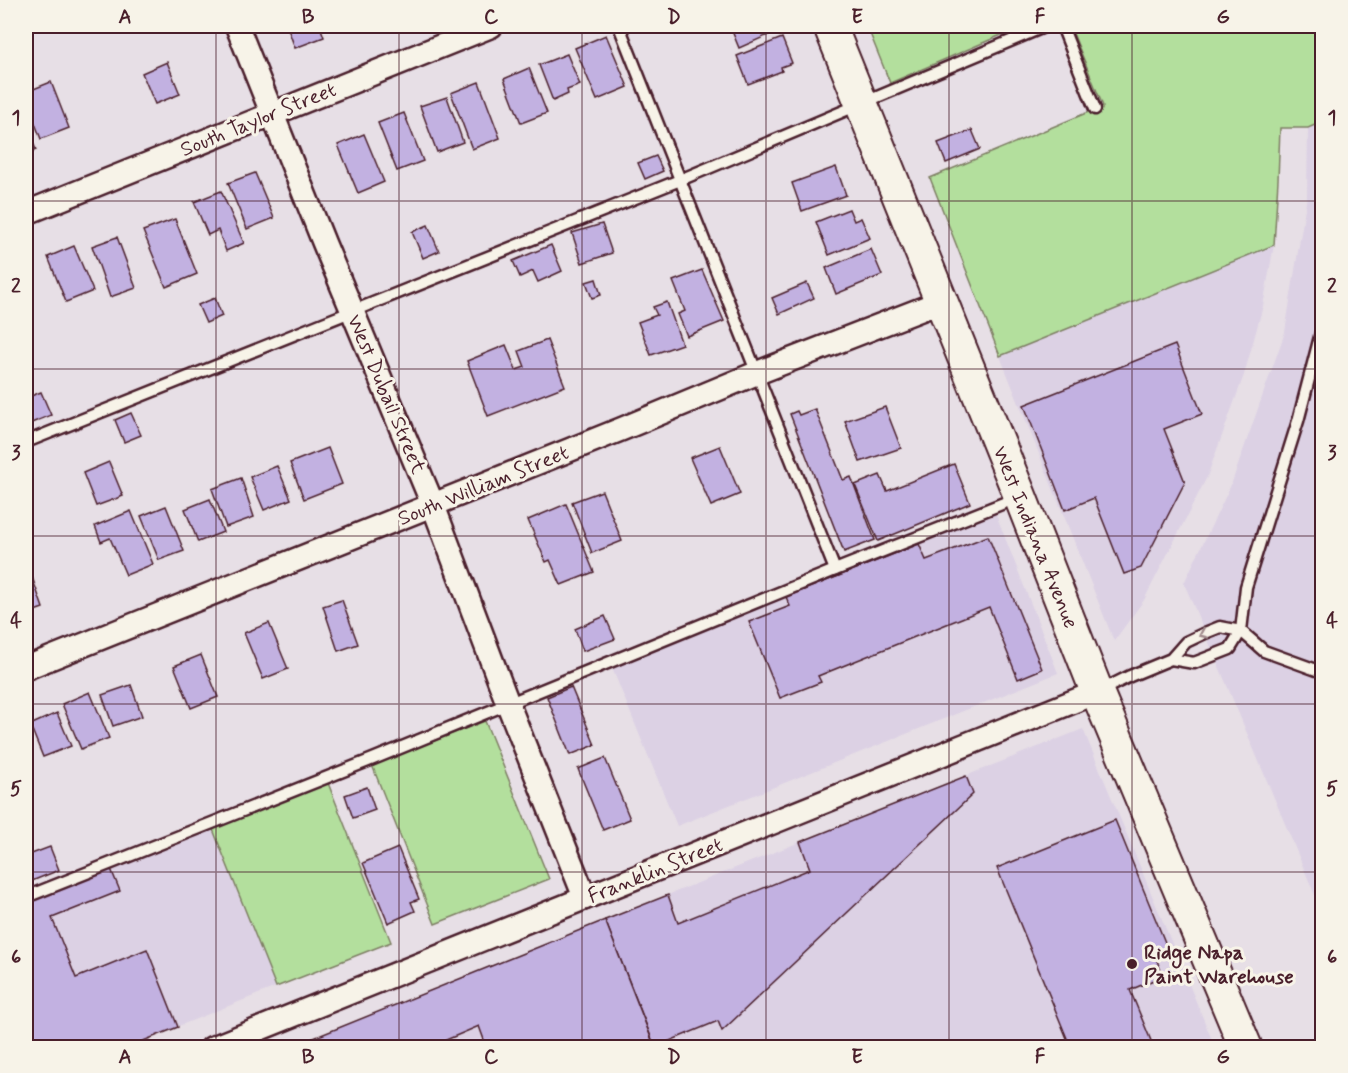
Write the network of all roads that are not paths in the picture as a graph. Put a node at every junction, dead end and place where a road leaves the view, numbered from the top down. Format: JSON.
{"nodes":[{"id":1,"x":237,"y":26,"type":"edge"},
{"id":2,"x":490,"y":26,"type":"edge"},
{"id":3,"x":619,"y":26,"type":"edge"},
{"id":4,"x":830,"y":26,"type":"edge"},
{"id":5,"x":1046,"y":26,"type":"edge"},
{"id":6,"x":1062,"y":26,"type":"edge"},
{"id":7,"x":861,"y":104,"type":"junction"},
{"id":8,"x":1095,"y":109,"type":"dead end"},
{"id":9,"x":272,"y":113,"type":"junction"},
{"id":10,"x":680,"y":180,"type":"junction"},
{"id":11,"x":26,"y":213,"type":"edge"},
{"id":12,"x":940,"y":302,"type":"junction"},
{"id":13,"x":352,"y":311,"type":"junction"},
{"id":14,"x":1323,"y":329,"type":"edge"},
{"id":15,"x":757,"y":373,"type":"junction"},
{"id":16,"x":26,"y":442,"type":"edge"},
{"id":17,"x":1020,"y":496,"type":"junction"},
{"id":18,"x":433,"y":505,"type":"junction"},
{"id":19,"x":835,"y":570,"type":"junction"},
{"id":20,"x":1241,"y":632,"type":"junction"},
{"id":21,"x":1171,"y":659,"type":"junction"},
{"id":22,"x":26,"y":668,"type":"edge"},
{"id":23,"x":1323,"y":672,"type":"edge"},
{"id":24,"x":1097,"y":692,"type":"junction"},
{"id":25,"x":508,"y":704,"type":"junction"},
{"id":26,"x":26,"y":897,"type":"edge"},
{"id":27,"x":585,"y":898,"type":"junction"},
{"id":28,"x":212,"y":1047,"type":"edge"},
{"id":29,"x":1246,"y":1047,"type":"edge"}],
"edges":[{"from":1,"to":9,"type":"street","name":"West Dubail Street"},
{"from":2,"to":9,"type":"street","name":"South Taylor Street"},
{"from":3,"to":10,"type":"lane"},
{"from":4,"to":7,"type":"street","name":"West Indiana Avenue"},
{"from":5,"to":7,"type":"lane"},
{"from":6,"to":8,"type":"lane"},
{"from":7,"to":10,"type":"lane"},
{"from":7,"to":12,"type":"street","name":"West Indiana Avenue"},
{"from":9,"to":11,"type":"street","name":"South Taylor Street"},
{"from":9,"to":13,"type":"street","name":"West Dubail Street"},
{"from":10,"to":13,"type":"lane"},
{"from":10,"to":15,"type":"lane"},
{"from":12,"to":15,"type":"street","name":"South William Street"},
{"from":12,"to":17,"type":"street","name":"West Indiana Avenue"},
{"from":13,"to":16,"type":"lane"},
{"from":13,"to":18,"type":"street","name":"West Dubail Street"},
{"from":14,"to":20,"type":"lane"},
{"from":15,"to":18,"type":"street","name":"South William Street"},
{"from":15,"to":19,"type":"lane"},
{"from":17,"to":19,"type":"lane"},
{"from":17,"to":24,"type":"street","name":"West Indiana Avenue"},
{"from":18,"to":22,"type":"street","name":"South William Street"},
{"from":18,"to":25,"type":"street","name":"West Dubail Street"},
{"from":19,"to":25,"type":"lane"},
{"from":20,"to":21,"type":"lane","one_way":true},
{"from":20,"to":21,"type":"lane"},
{"from":20,"to":23,"type":"lane"},
{"from":21,"to":24,"type":"lane"},
{"from":24,"to":27,"type":"street","name":"Franklin Street"},
{"from":24,"to":29,"type":"street","name":"West Indiana Avenue"},
{"from":25,"to":26,"type":"lane"},
{"from":25,"to":27,"type":"street","name":"West Dubail Street"},
{"from":27,"to":28,"type":"street","name":"Franklin Street"}]}
